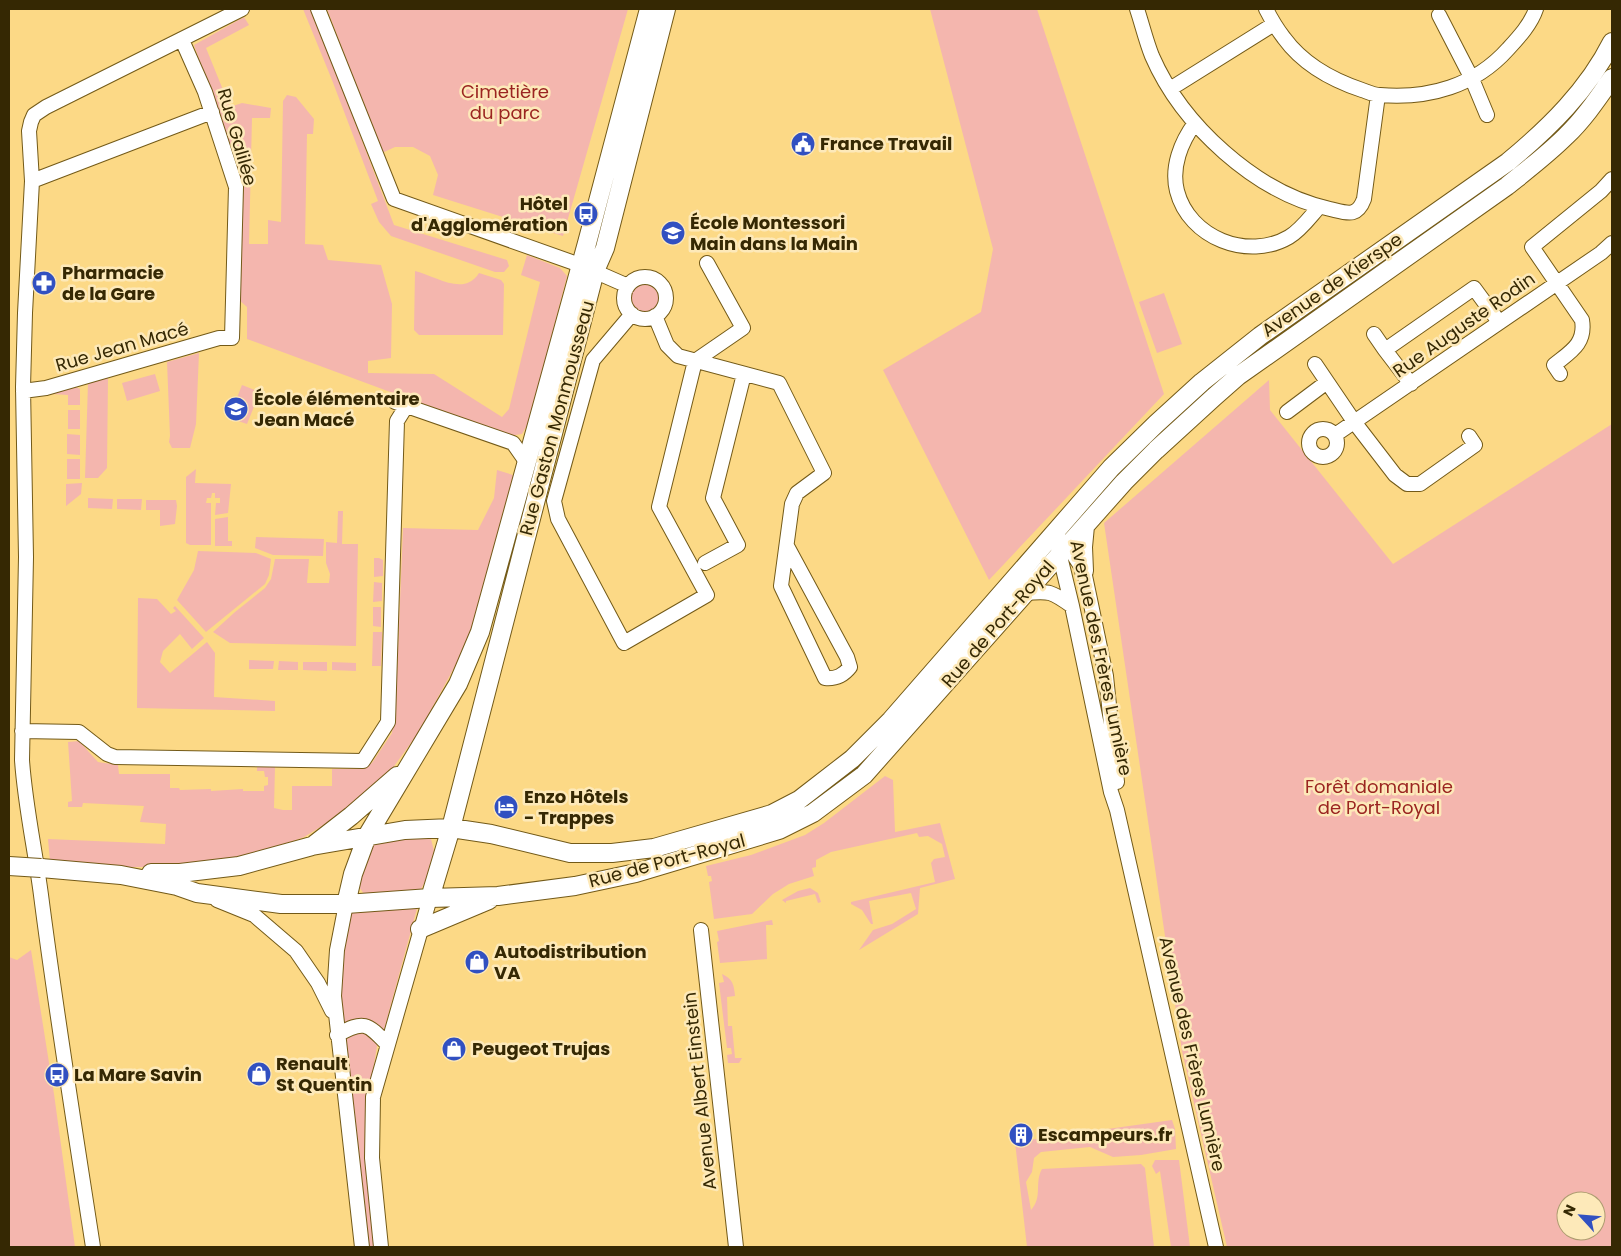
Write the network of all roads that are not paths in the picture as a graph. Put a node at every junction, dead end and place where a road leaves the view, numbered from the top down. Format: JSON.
{"nodes":[{"id":1,"x":242,"y":9,"type":"edge"},
{"id":2,"x":318,"y":9,"type":"edge"},
{"id":3,"x":649,"y":9,"type":"edge"},
{"id":4,"x":666,"y":9,"type":"edge"},
{"id":5,"x":1137,"y":9,"type":"edge"},
{"id":6,"x":1266,"y":9,"type":"edge"},
{"id":7,"x":1533,"y":10,"type":"edge"},
{"id":8,"x":1439,"y":15,"type":"dead end"},
{"id":9,"x":1274,"y":24,"type":"junction"},
{"id":10,"x":182,"y":40,"type":"junction"},
{"id":11,"x":1612,"y":42,"type":"edge"},
{"id":12,"x":1612,"y":78,"type":"edge"},
{"id":13,"x":1472,"y":80,"type":"junction"},
{"id":14,"x":1170,"y":89,"type":"junction"},
{"id":15,"x":1378,"y":95,"type":"junction"},
{"id":16,"x":212,"y":112,"type":"junction"},
{"id":17,"x":1487,"y":115,"type":"dead end"},
{"id":18,"x":1195,"y":123,"type":"junction"},
{"id":19,"x":1612,"y":179,"type":"edge"},
{"id":20,"x":32,"y":181,"type":"junction"},
{"id":21,"x":1318,"y":207,"type":"junction"},
{"id":22,"x":1612,"y":243,"type":"edge"},
{"id":23,"x":707,"y":263,"type":"dead end"},
{"id":24,"x":588,"y":268,"type":"junction"},
{"id":25,"x":1557,"y":282,"type":"junction"},
{"id":26,"x":628,"y":286,"type":"junction"},
{"id":27,"x":632,"y":314,"type":"junction"},
{"id":28,"x":655,"y":316,"type":"junction"},
{"id":29,"x":1499,"y":322,"type":"junction"},
{"id":30,"x":1374,"y":334,"type":"dead end"},
{"id":31,"x":232,"y":338,"type":"joint"},
{"id":32,"x":1385,"y":350,"type":"junction"},
{"id":33,"x":695,"y":361,"type":"junction"},
{"id":34,"x":1314,"y":364,"type":"dead end"},
{"id":35,"x":744,"y":374,"type":"junction"},
{"id":36,"x":1560,"y":374,"type":"dead end"},
{"id":37,"x":1327,"y":382,"type":"junction"},
{"id":38,"x":1411,"y":384,"type":"junction"},
{"id":39,"x":23,"y":391,"type":"junction"},
{"id":40,"x":1287,"y":412,"type":"dead end"},
{"id":41,"x":1355,"y":422,"type":"junction"},
{"id":42,"x":1335,"y":435,"type":"dead end"},
{"id":43,"x":534,"y":436,"type":"junction"},
{"id":44,"x":1469,"y":436,"type":"dead end"},
{"id":45,"x":513,"y":443,"type":"junction"},
{"id":46,"x":527,"y":463,"type":"junction"},
{"id":47,"x":1086,"y":526,"type":"junction"},
{"id":48,"x":1054,"y":533,"type":"junction"},
{"id":49,"x":787,"y":546,"type":"junction"},
{"id":50,"x":1063,"y":551,"type":"junction"},
{"id":51,"x":705,"y":563,"type":"dead end"},
{"id":52,"x":1084,"y":571,"type":"junction"},
{"id":53,"x":1025,"y":593,"type":"junction"},
{"id":54,"x":1072,"y":606,"type":"junction"},
{"id":55,"x":22,"y":731,"type":"junction"},
{"id":56,"x":406,"y":768,"type":"junction"},
{"id":57,"x":1117,"y":810,"type":"junction"},
{"id":58,"x":451,"y":828,"type":"junction"},
{"id":59,"x":368,"y":836,"type":"junction"},
{"id":60,"x":312,"y":846,"type":"junction"},
{"id":61,"x":9,"y":866,"type":"edge"},
{"id":62,"x":121,"y":875,"type":"junction"},
{"id":63,"x":198,"y":893,"type":"junction"},
{"id":64,"x":498,"y":896,"type":"junction"},
{"id":65,"x":430,"y":898,"type":"junction"},
{"id":66,"x":346,"y":904,"type":"junction"},
{"id":67,"x":420,"y":929,"type":"junction"},
{"id":68,"x":701,"y":930,"type":"dead end"},
{"id":69,"x":337,"y":1028,"type":"junction"},
{"id":70,"x":387,"y":1044,"type":"junction"},
{"id":71,"x":94,"y":1247,"type":"edge"},
{"id":72,"x":362,"y":1247,"type":"edge"},
{"id":73,"x":381,"y":1247,"type":"edge"},
{"id":74,"x":736,"y":1247,"type":"edge"},
{"id":75,"x":1216,"y":1247,"type":"edge"}],
"edges":[{"from":1,"to":10,"type":"street"},
{"from":2,"to":24,"type":"street"},
{"from":3,"to":24,"type":"main road","name":"Rue Gaston Monmousseau"},
{"from":4,"to":24,"type":"main road","name":"Rue Gaston Monmousseau"},
{"from":5,"to":14,"type":"street"},
{"from":6,"to":9,"type":"street"},
{"from":7,"to":13,"type":"street"},
{"from":8,"to":13,"type":"street"},
{"from":9,"to":14,"type":"street"},
{"from":9,"to":15,"type":"street"},
{"from":10,"to":16,"type":"street","name":"Rue Galilée"},
{"from":10,"to":20,"type":"street"},
{"from":11,"to":48,"type":"main road","name":"Avenue de Kierspe"},
{"from":12,"to":47,"type":"main road","name":"Avenue de Kierspe"},
{"from":13,"to":15,"type":"street"},
{"from":13,"to":17,"type":"street"},
{"from":14,"to":18,"type":"street"},
{"from":15,"to":21,"type":"street"},
{"from":16,"to":20,"type":"street"},
{"from":16,"to":31,"type":"street","name":"Rue Galilée"},
{"from":18,"to":21,"type":"street"},
{"from":18,"to":21,"type":"street"},
{"from":19,"to":25,"type":"street"},
{"from":20,"to":39,"type":"street"},
{"from":22,"to":25,"type":"street","name":"Rue Auguste Rodin"},
{"from":23,"to":33,"type":"street"},
{"from":24,"to":26,"type":"street"},
{"from":24,"to":43,"type":"main road","name":"Rue Gaston Monmousseau"},
{"from":24,"to":58,"type":"main road","name":"Rue Gaston Monmousseau"},
{"from":25,"to":29,"type":"street","name":"Rue Auguste Rodin"},
{"from":25,"to":36,"type":"street"},
{"from":26,"to":27,"type":"street"},
{"from":26,"to":28,"type":"street"},
{"from":27,"to":28,"type":"street"},
{"from":27,"to":33,"type":"street"},
{"from":28,"to":33,"type":"street"},
{"from":29,"to":32,"type":"street"},
{"from":29,"to":38,"type":"street","name":"Rue Auguste Rodin"},
{"from":30,"to":32,"type":"street"},
{"from":31,"to":39,"type":"street","name":"Rue Jean Macé"},
{"from":32,"to":38,"type":"street"},
{"from":33,"to":35,"type":"street"},
{"from":34,"to":37,"type":"street"},
{"from":35,"to":49,"type":"street"},
{"from":35,"to":51,"type":"street"},
{"from":37,"to":40,"type":"street"},
{"from":37,"to":41,"type":"street"},
{"from":38,"to":41,"type":"street","name":"Rue Auguste Rodin"},
{"from":39,"to":55,"type":"street"},
{"from":41,"to":42,"type":"street","name":"Rue Auguste Rodin"},
{"from":41,"to":44,"type":"street"},
{"from":43,"to":45,"type":"street"},
{"from":43,"to":46,"type":"main road","name":"Rue Gaston Monmousseau"},
{"from":45,"to":46,"type":"street"},
{"from":45,"to":55,"type":"street"},
{"from":46,"to":56,"type":"main road","name":"Rue Gaston Monmousseau"},
{"from":47,"to":50,"type":"main road","name":"Avenue de Kierspe"},
{"from":47,"to":52,"type":"main road"},
{"from":48,"to":50,"type":"street","name":"Avenue des Frères Lumière"},
{"from":48,"to":58,"type":"main road","name":"Rue de Port-Royal"},
{"from":49,"to":49,"type":"street"},
{"from":50,"to":52,"type":"street","name":"Avenue des Frères Lumière"},
{"from":50,"to":53,"type":"main road","name":"Rue de Port-Royal"},
{"from":50,"to":54,"type":"street","name":"Avenue des Frères Lumière"},
{"from":52,"to":57,"type":"street","name":"Avenue des Frères Lumière"},
{"from":53,"to":54,"type":"street"},
{"from":53,"to":64,"type":"main road","name":"Rue de Port-Royal"},
{"from":54,"to":57,"type":"street","name":"Avenue des Frères Lumière"},
{"from":55,"to":71,"type":"street"},
{"from":56,"to":59,"type":"main road"},
{"from":56,"to":60,"type":"main road"},
{"from":57,"to":75,"type":"street","name":"Avenue des Frères Lumière"},
{"from":58,"to":59,"type":"main road","name":"Rue de Port-Royal"},
{"from":58,"to":65,"type":"main road","name":"Rue Gaston Monmousseau"},
{"from":59,"to":60,"type":"main road","name":"Rue de Port-Royal"},
{"from":59,"to":66,"type":"main road"},
{"from":60,"to":62,"type":"main road","name":"Rue de Port-Royal"},
{"from":61,"to":62,"type":"main road","name":"Rue de Port-Royal","bridge":true},
{"from":62,"to":63,"type":"main road","name":"Rue de Port-Royal"},
{"from":63,"to":66,"type":"main road","name":"Rue de Port-Royal"},
{"from":63,"to":69,"type":"street"},
{"from":64,"to":65,"type":"main road","name":"Rue de Port-Royal"},
{"from":64,"to":67,"type":"main road"},
{"from":65,"to":66,"type":"main road","name":"Rue de Port-Royal"},
{"from":65,"to":67,"type":"street"},
{"from":66,"to":69,"type":"street"},
{"from":67,"to":70,"type":"street"},
{"from":68,"to":74,"type":"street","name":"Avenue Albert Einstein"},
{"from":69,"to":70,"type":"street"},
{"from":69,"to":72,"type":"street"},
{"from":70,"to":73,"type":"street"}]}
